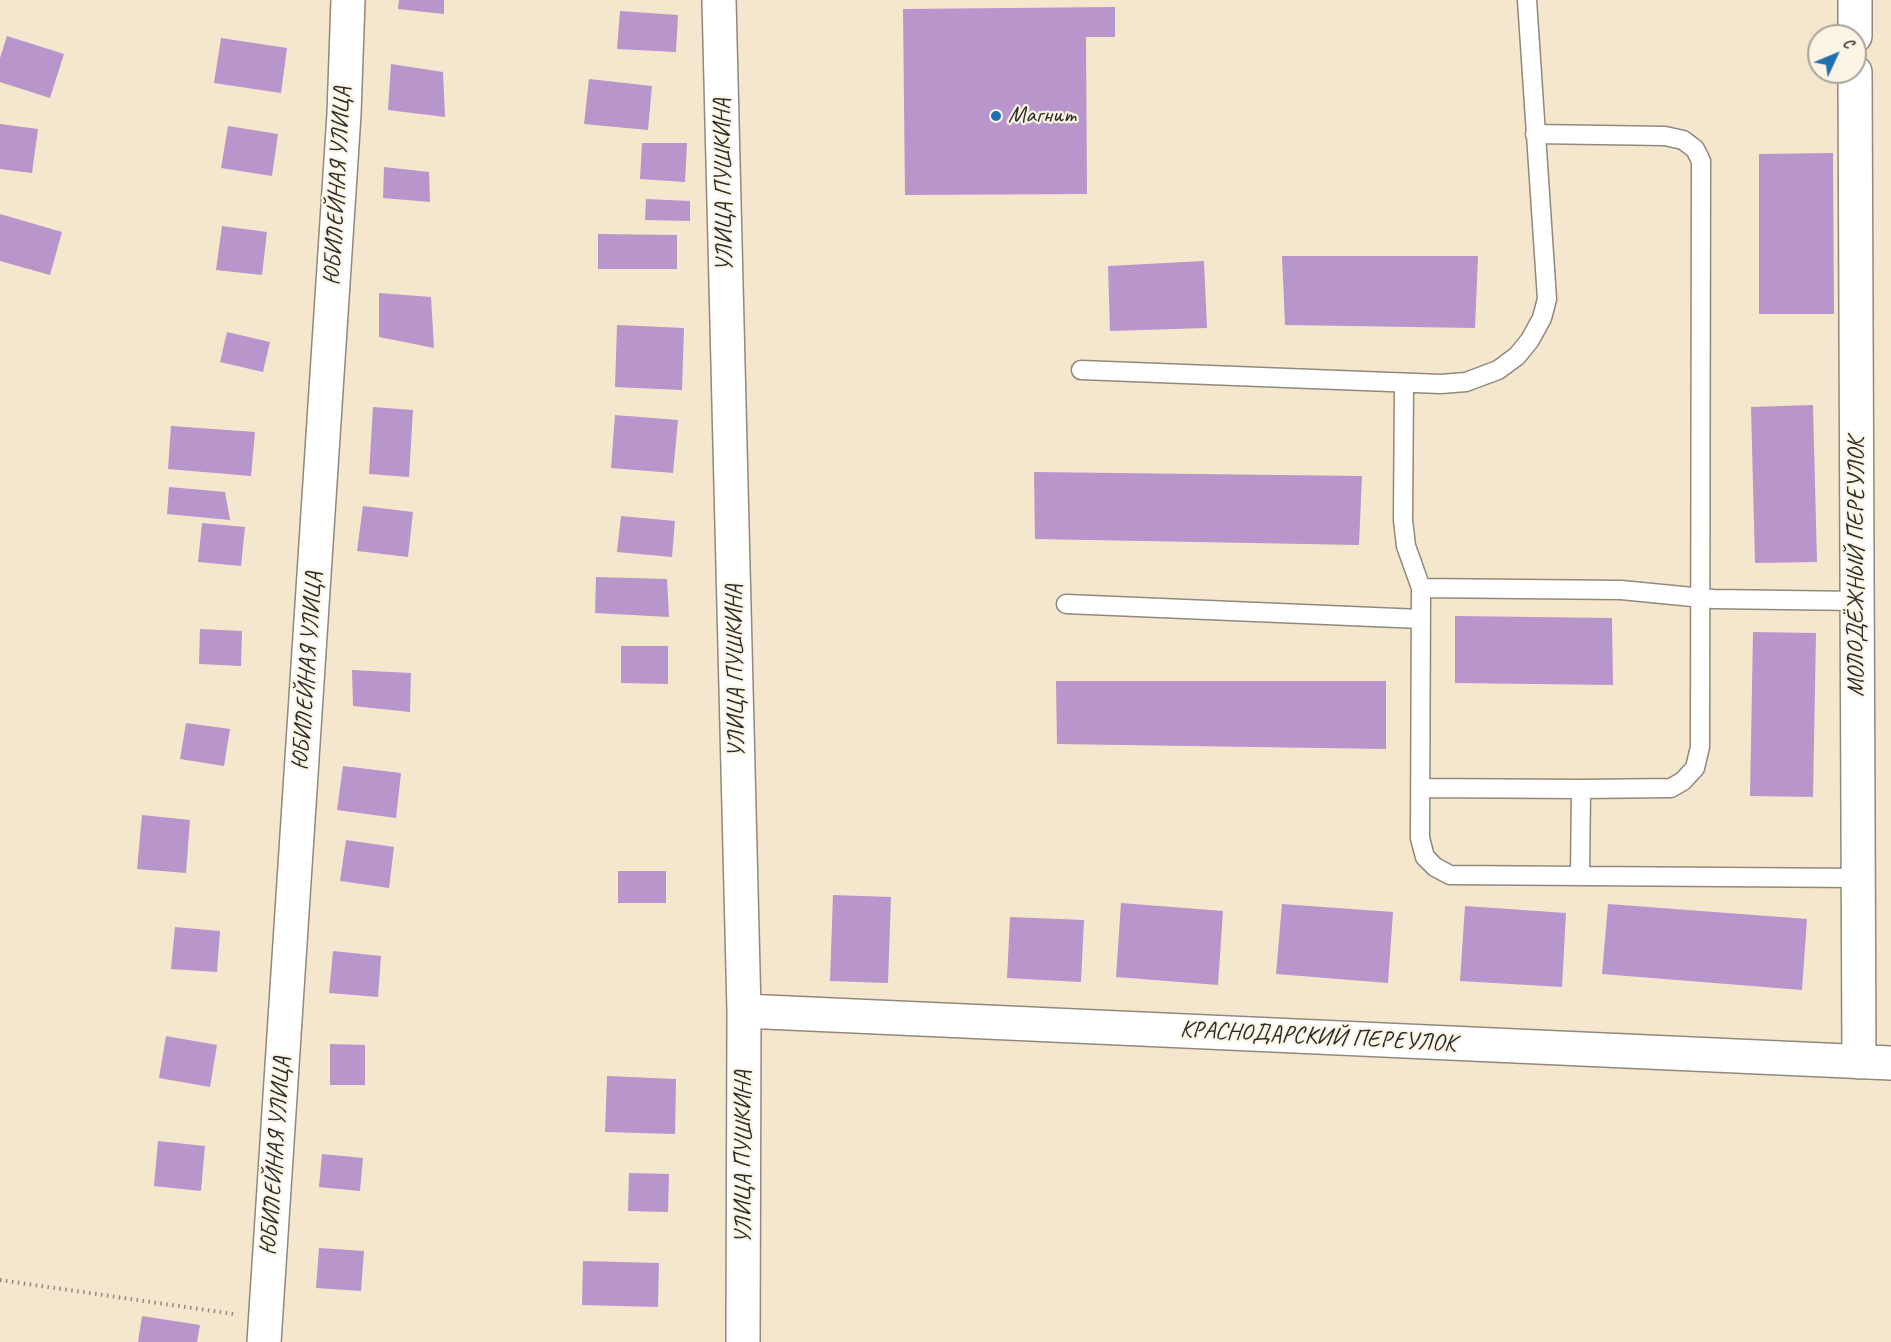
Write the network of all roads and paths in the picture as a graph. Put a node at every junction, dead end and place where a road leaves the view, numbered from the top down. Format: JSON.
{"nodes":[{"id":1,"x":348,"y":0,"type":"edge"},
{"id":2,"x":719,"y":0,"type":"edge"},
{"id":3,"x":1527,"y":0,"type":"edge"},
{"id":4,"x":1855,"y":0,"type":"edge"},
{"id":5,"x":1855,"y":24,"type":"edge"},
{"id":6,"x":1855,"y":84,"type":"edge"},
{"id":7,"x":1535,"y":134,"type":"junction"},
{"id":8,"x":1081,"y":370,"type":"dead end"},
{"id":9,"x":1404,"y":382,"type":"junction"},
{"id":10,"x":1421,"y":588,"type":"junction"},
{"id":11,"x":1701,"y":598,"type":"junction"},
{"id":12,"x":1857,"y":601,"type":"junction"},
{"id":13,"x":1066,"y":604,"type":"dead end"},
{"id":14,"x":1421,"y":619,"type":"junction"},
{"id":15,"x":1420,"y":788,"type":"junction"},
{"id":16,"x":1581,"y":789,"type":"junction"},
{"id":17,"x":1580,"y":876,"type":"junction"},
{"id":18,"x":1858,"y":878,"type":"junction"},
{"id":19,"x":744,"y":1011,"type":"junction"},
{"id":20,"x":1859,"y":1062,"type":"junction"},
{"id":21,"x":1891,"y":1063,"type":"edge"},
{"id":22,"x":0,"y":1281,"type":"edge"},
{"id":23,"x":265,"y":1330,"type":"edge"},
{"id":24,"x":743,"y":1342,"type":"edge"}],
"edges":[{"from":1,"to":23,"type":"street","name":"ЮБИЛЕЙНАЯ УЛИЦА"},
{"from":2,"to":19,"type":"street","name":"УЛИЦА ПУШКИНА"},
{"from":3,"to":7,"type":"lane"},
{"from":4,"to":5,"type":"street"},
{"from":6,"to":12,"type":"street","name":"МОЛОДЁЖНЫЙ ПЕРЕУЛОК"},
{"from":7,"to":9,"type":"lane"},
{"from":7,"to":11,"type":"lane"},
{"from":8,"to":9,"type":"lane"},
{"from":9,"to":10,"type":"lane"},
{"from":10,"to":11,"type":"lane"},
{"from":10,"to":14,"type":"lane"},
{"from":11,"to":12,"type":"lane"},
{"from":11,"to":16,"type":"lane"},
{"from":12,"to":18,"type":"street","name":"МОЛОДЁЖНЫЙ ПЕРЕУЛОК"},
{"from":13,"to":14,"type":"lane"},
{"from":14,"to":15,"type":"lane"},
{"from":15,"to":16,"type":"lane"},
{"from":15,"to":17,"type":"lane"},
{"from":16,"to":17,"type":"lane"},
{"from":17,"to":18,"type":"lane"},
{"from":18,"to":20,"type":"street","name":"МОЛОДЁЖНЫЙ ПЕРЕУЛОК"},
{"from":19,"to":20,"type":"street","name":"КРАСНОДАРСКИЙ ПЕРЕУЛОК"},
{"from":19,"to":24,"type":"street","name":"УЛИЦА ПУШКИНА"},
{"from":20,"to":21,"type":"street","name":"КРАСНОДАРСКИЙ ПЕРЕУЛОК"},
{"from":22,"to":23,"type":"path"}]}
